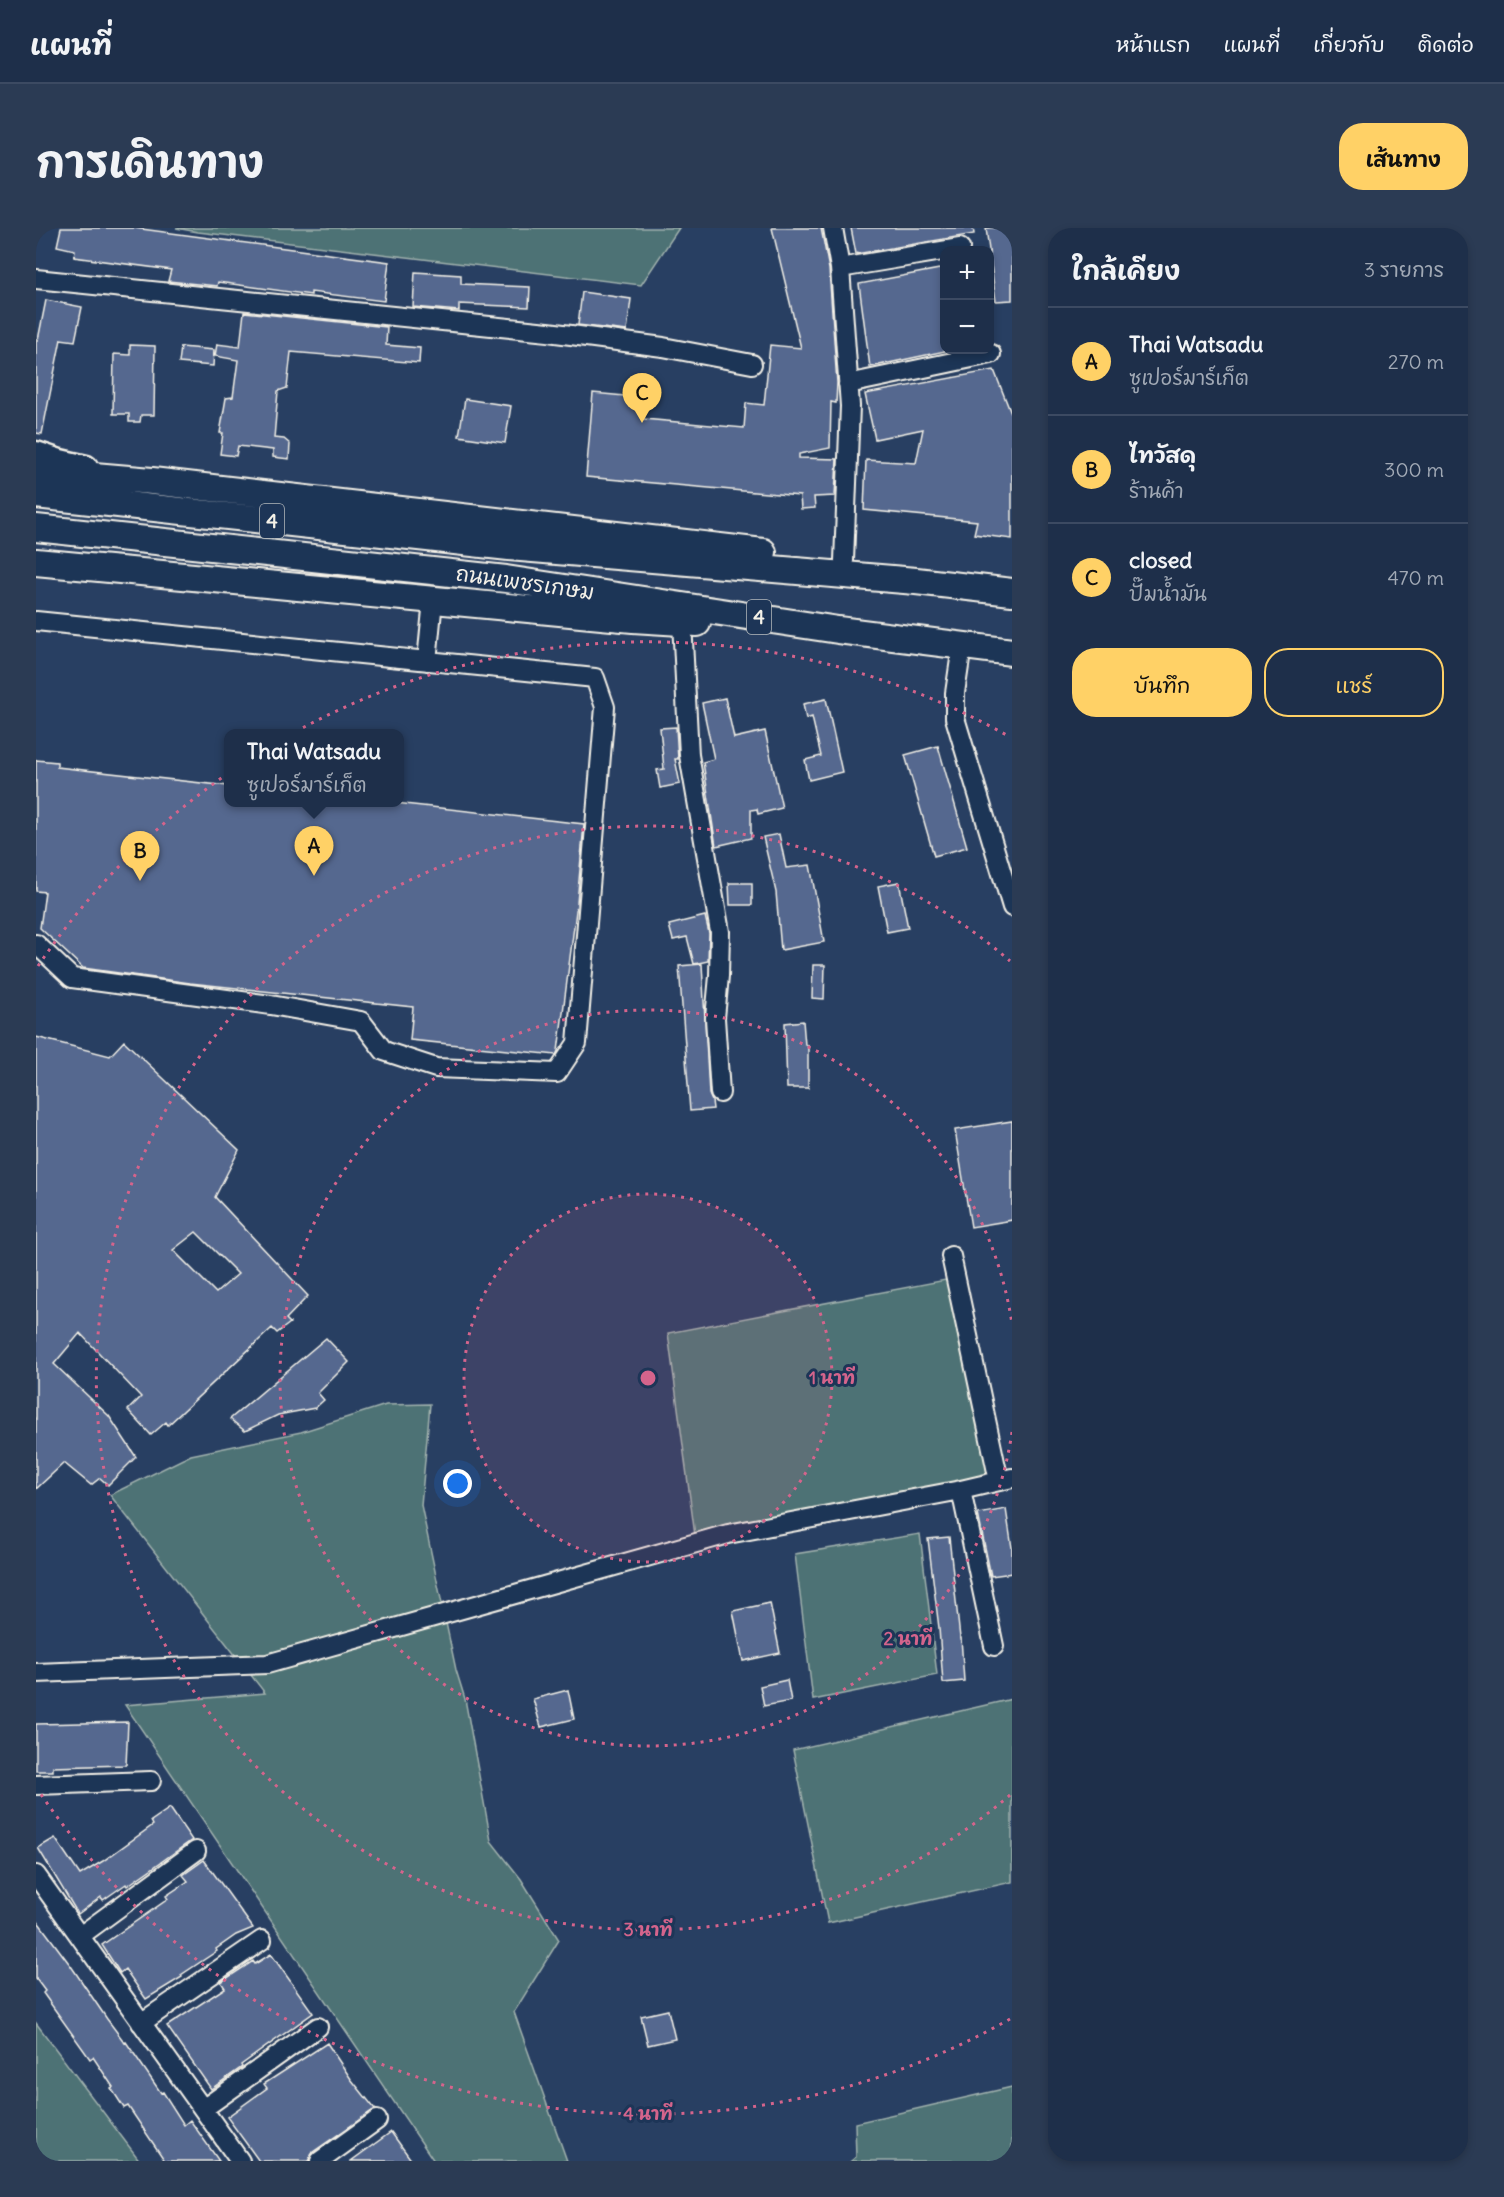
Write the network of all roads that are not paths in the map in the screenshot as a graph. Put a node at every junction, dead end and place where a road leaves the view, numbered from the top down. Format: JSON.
{"nodes":[{"id":1,"x":833,"y":228,"type":"edge"},
{"id":2,"x":940,"y":251,"type":"edge"},
{"id":3,"x":840,"y":268,"type":"junction"},
{"id":4,"x":36,"y":279,"type":"edge"},
{"id":5,"x":991,"y":354,"type":"dead end"},
{"id":6,"x":752,"y":364,"type":"dead end"},
{"id":7,"x":848,"y":384,"type":"junction"},
{"id":8,"x":36,"y":453,"type":"edge"},
{"id":9,"x":36,"y":471,"type":"edge"},
{"id":10,"x":152,"y":481,"type":"junction"},
{"id":11,"x":36,"y":495,"type":"edge"},
{"id":12,"x":36,"y":528,"type":"edge"},
{"id":13,"x":844,"y":561,"type":"junction"},
{"id":14,"x":38,"y":563,"type":"edge"},
{"id":15,"x":916,"y":581,"type":"junction"},
{"id":16,"x":1012,"y":592,"type":"edge"},
{"id":17,"x":433,"y":600,"type":"junction"},
{"id":18,"x":36,"y":621,"type":"edge"},
{"id":19,"x":682,"y":622,"type":"junction"},
{"id":20,"x":838,"y":630,"type":"junction"},
{"id":21,"x":962,"y":646,"type":"junction"},
{"id":22,"x":1012,"y":652,"type":"edge"},
{"id":23,"x":427,"y":661,"type":"junction"},
{"id":24,"x":1012,"y":907,"type":"edge"},
{"id":25,"x":36,"y":944,"type":"edge"},
{"id":26,"x":720,"y":1093,"type":"dead end"},
{"id":27,"x":951,"y":1256,"type":"dead end"},
{"id":28,"x":1006,"y":1479,"type":"edge"},
{"id":29,"x":961,"y":1490,"type":"junction"},
{"id":30,"x":994,"y":1646,"type":"dead end"},
{"id":31,"x":36,"y":1673,"type":"edge"},
{"id":32,"x":151,"y":1781,"type":"dead end"},
{"id":33,"x":36,"y":1785,"type":"edge"},
{"id":34,"x":196,"y":1851,"type":"dead end"},
{"id":35,"x":36,"y":1875,"type":"edge"},
{"id":36,"x":80,"y":1936,"type":"junction"},
{"id":37,"x":262,"y":1940,"type":"dead end"},
{"id":38,"x":141,"y":2023,"type":"junction"},
{"id":39,"x":318,"y":2027,"type":"dead end"},
{"id":40,"x":203,"y":2109,"type":"junction"},
{"id":41,"x":377,"y":2121,"type":"dead end"},
{"id":42,"x":240,"y":2161,"type":"edge"},
{"id":43,"x":320,"y":2161,"type":"edge"}],
"edges":[{"from":1,"to":3,"type":"street"},
{"from":2,"to":3,"type":"street"},
{"from":3,"to":7,"type":"street"},
{"from":4,"to":6,"type":"street"},
{"from":5,"to":7,"type":"street"},
{"from":7,"to":13,"type":"street"},
{"from":8,"to":10,"type":"main road"},
{"from":9,"to":10,"type":"highway"},
{"from":10,"to":13,"type":"highway"},
{"from":11,"to":15,"type":"highway","name":"ถนนเพชรเกษม","number":"4"},
{"from":12,"to":20,"type":"highway","name":"ถนนเพชรเกษม","number":"4"},
{"from":13,"to":15,"type":"highway"},
{"from":14,"to":17,"type":"highway"},
{"from":15,"to":16,"type":"highway","name":"ถนนเพชรเกษม","number":"4"},
{"from":17,"to":19,"type":"highway"},
{"from":17,"to":23,"type":"street"},
{"from":18,"to":23,"type":"street"},
{"from":19,"to":20,"type":"highway"},
{"from":19,"to":26,"type":"street"},
{"from":20,"to":21,"type":"highway","name":"ถนนเพชรเกษม","number":"4"},
{"from":21,"to":22,"type":"highway","name":"ถนนเพชรเกษม","number":"4"},
{"from":21,"to":24,"type":"street"},
{"from":23,"to":25,"type":"street"},
{"from":27,"to":28,"type":"street"},
{"from":28,"to":29,"type":"street"},
{"from":29,"to":30,"type":"street"},
{"from":29,"to":31,"type":"street"},
{"from":32,"to":33,"type":"street"},
{"from":34,"to":36,"type":"street"},
{"from":35,"to":36,"type":"street"},
{"from":36,"to":38,"type":"street"},
{"from":37,"to":38,"type":"street"},
{"from":38,"to":40,"type":"street"},
{"from":39,"to":40,"type":"street"},
{"from":40,"to":42,"type":"street"},
{"from":41,"to":43,"type":"street"}]}
